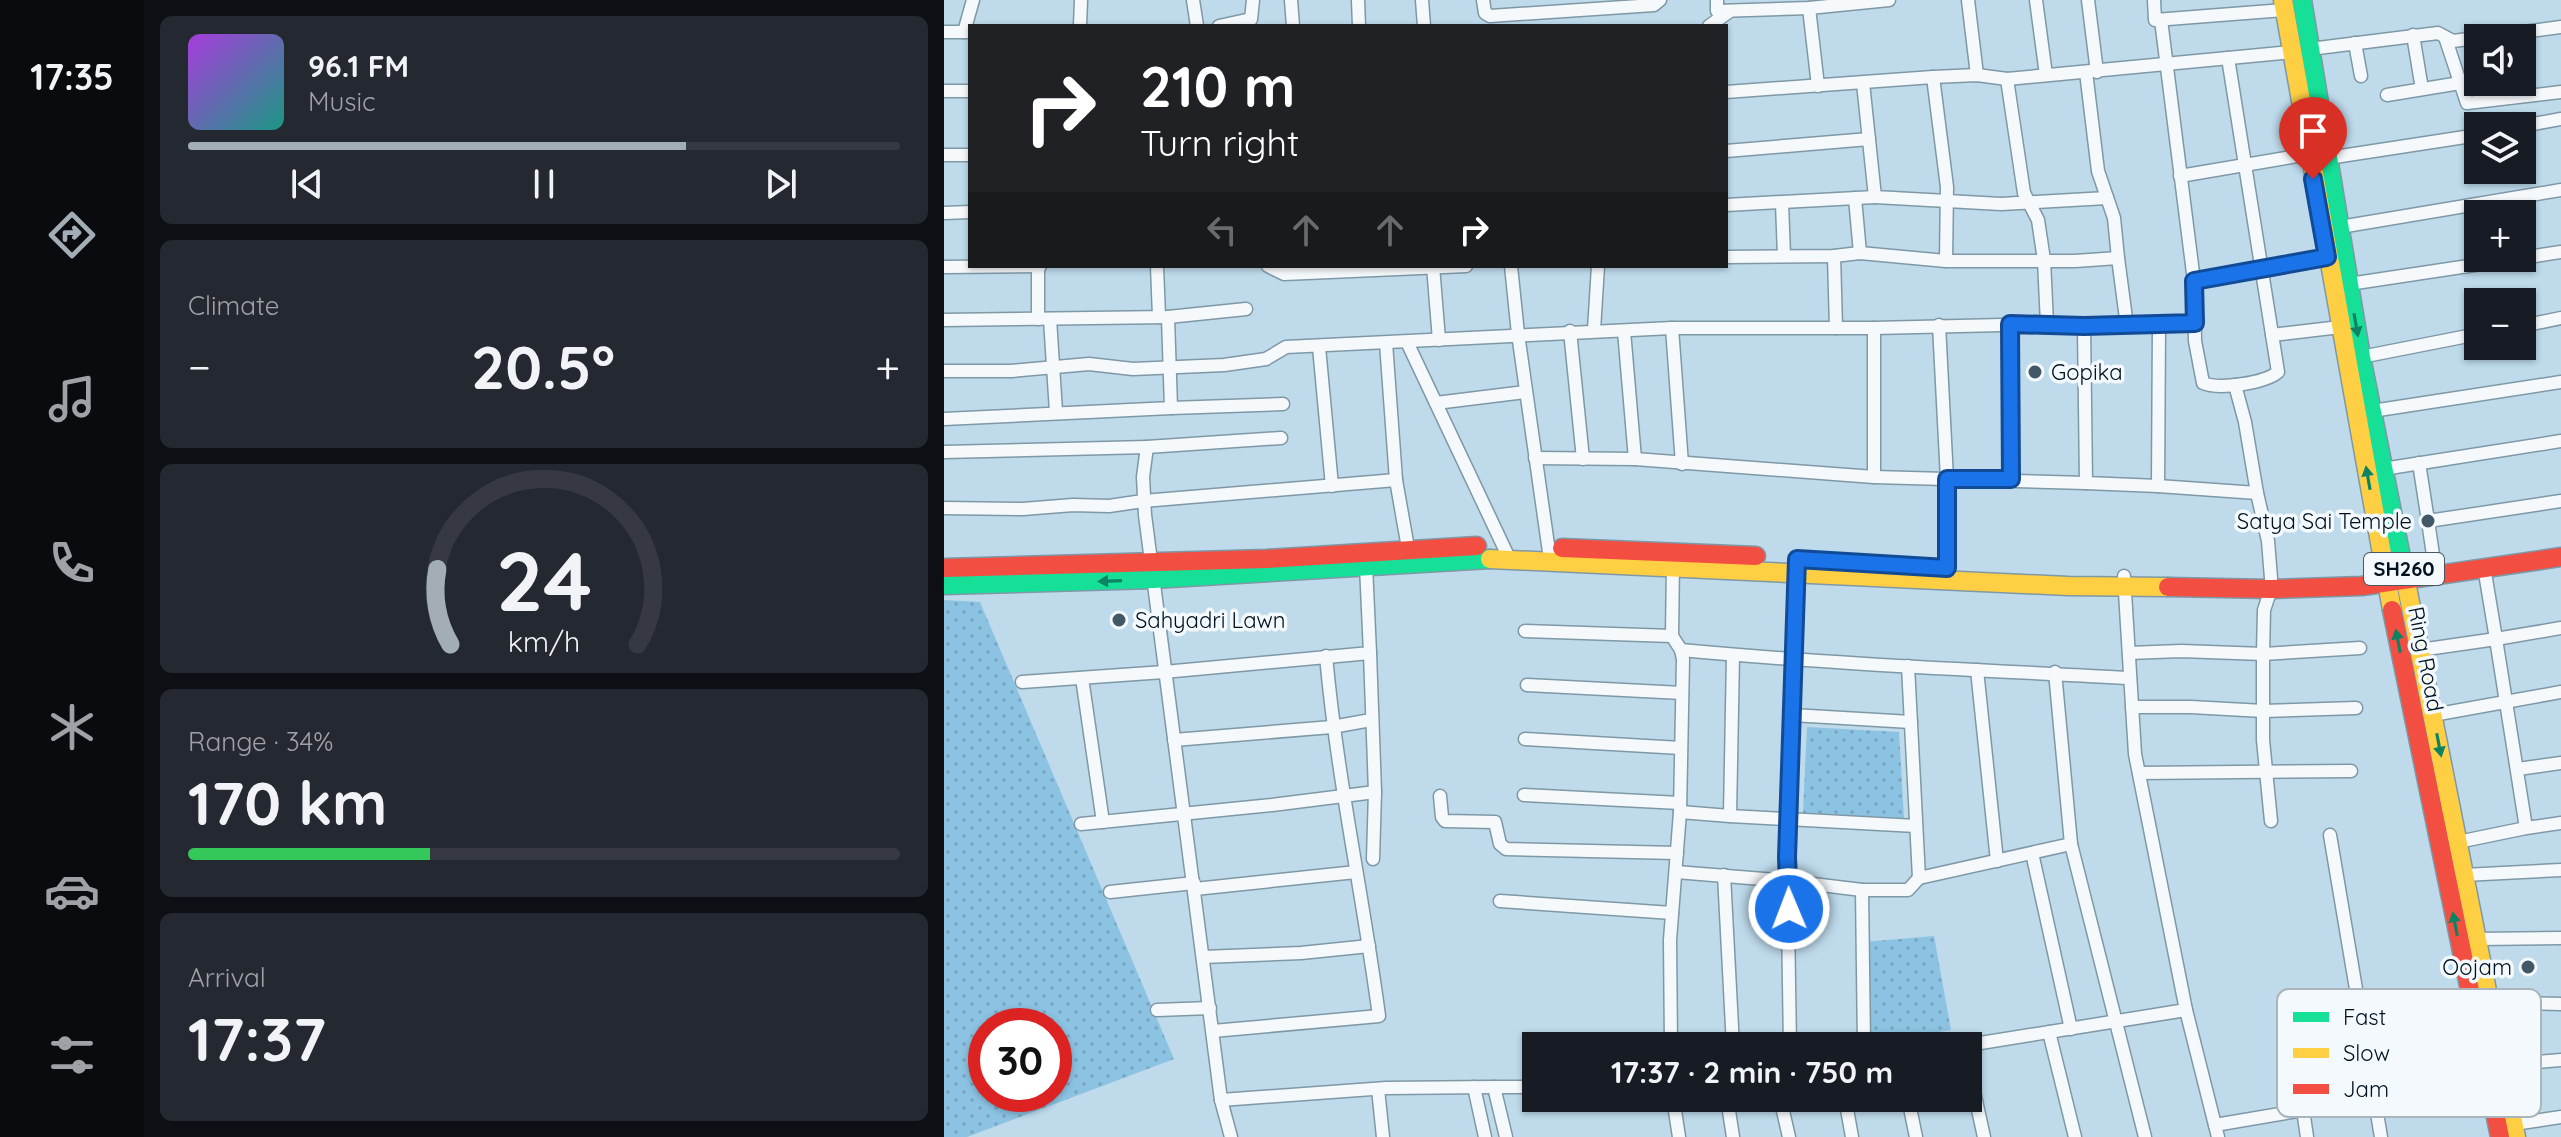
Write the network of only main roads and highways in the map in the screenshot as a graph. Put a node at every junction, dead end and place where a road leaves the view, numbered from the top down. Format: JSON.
{"nodes":[{"id":1,"x":2302,"y":0,"type":"edge"},
{"id":2,"x":2283,"y":5,"type":"edge"},
{"id":3,"x":2301,"y":50,"type":"junction"},
{"id":4,"x":2561,"y":547,"type":"edge"},
{"id":5,"x":1506,"y":552,"type":"junction"},
{"id":6,"x":2561,"y":557,"type":"edge"},
{"id":7,"x":944,"y":568,"type":"edge"},
{"id":8,"x":2435,"y":570,"type":"junction"},
{"id":9,"x":1152,"y":572,"type":"junction"},
{"id":10,"x":2405,"y":574,"type":"junction"},
{"id":11,"x":2386,"y":578,"type":"junction"},
{"id":12,"x":944,"y":585,"type":"edge"},
{"id":13,"x":2476,"y":989,"type":"edge"},
{"id":14,"x":2487,"y":989,"type":"edge"}],
"edges":[{"from":1,"to":3,"type":"main road","name":"Ring Road","number":"SH260"},
{"from":2,"to":3,"type":"main road","name":"Ring Road","number":"SH260"},
{"from":3,"to":10,"type":"main road","name":"Ring Road","number":"SH260","one_way":true},
{"from":11,"to":3,"type":"main road","name":"Ring Road","number":"SH260","one_way":true},
{"from":4,"to":8,"type":"main road"},
{"from":5,"to":9,"type":"main road"},
{"from":5,"to":9,"type":"main road"},
{"from":5,"to":11,"type":"main road"},
{"from":6,"to":8,"type":"main road"},
{"from":7,"to":9,"type":"main road"},
{"from":8,"to":10,"type":"main road"},
{"from":9,"to":12,"type":"main road","one_way":true},
{"from":10,"to":11,"type":"main road"},
{"from":10,"to":14,"type":"main road","name":"Ring Road","number":"SH260","one_way":true},
{"from":13,"to":11,"type":"main road","name":"Ring Road","number":"SH260","one_way":true}]}
